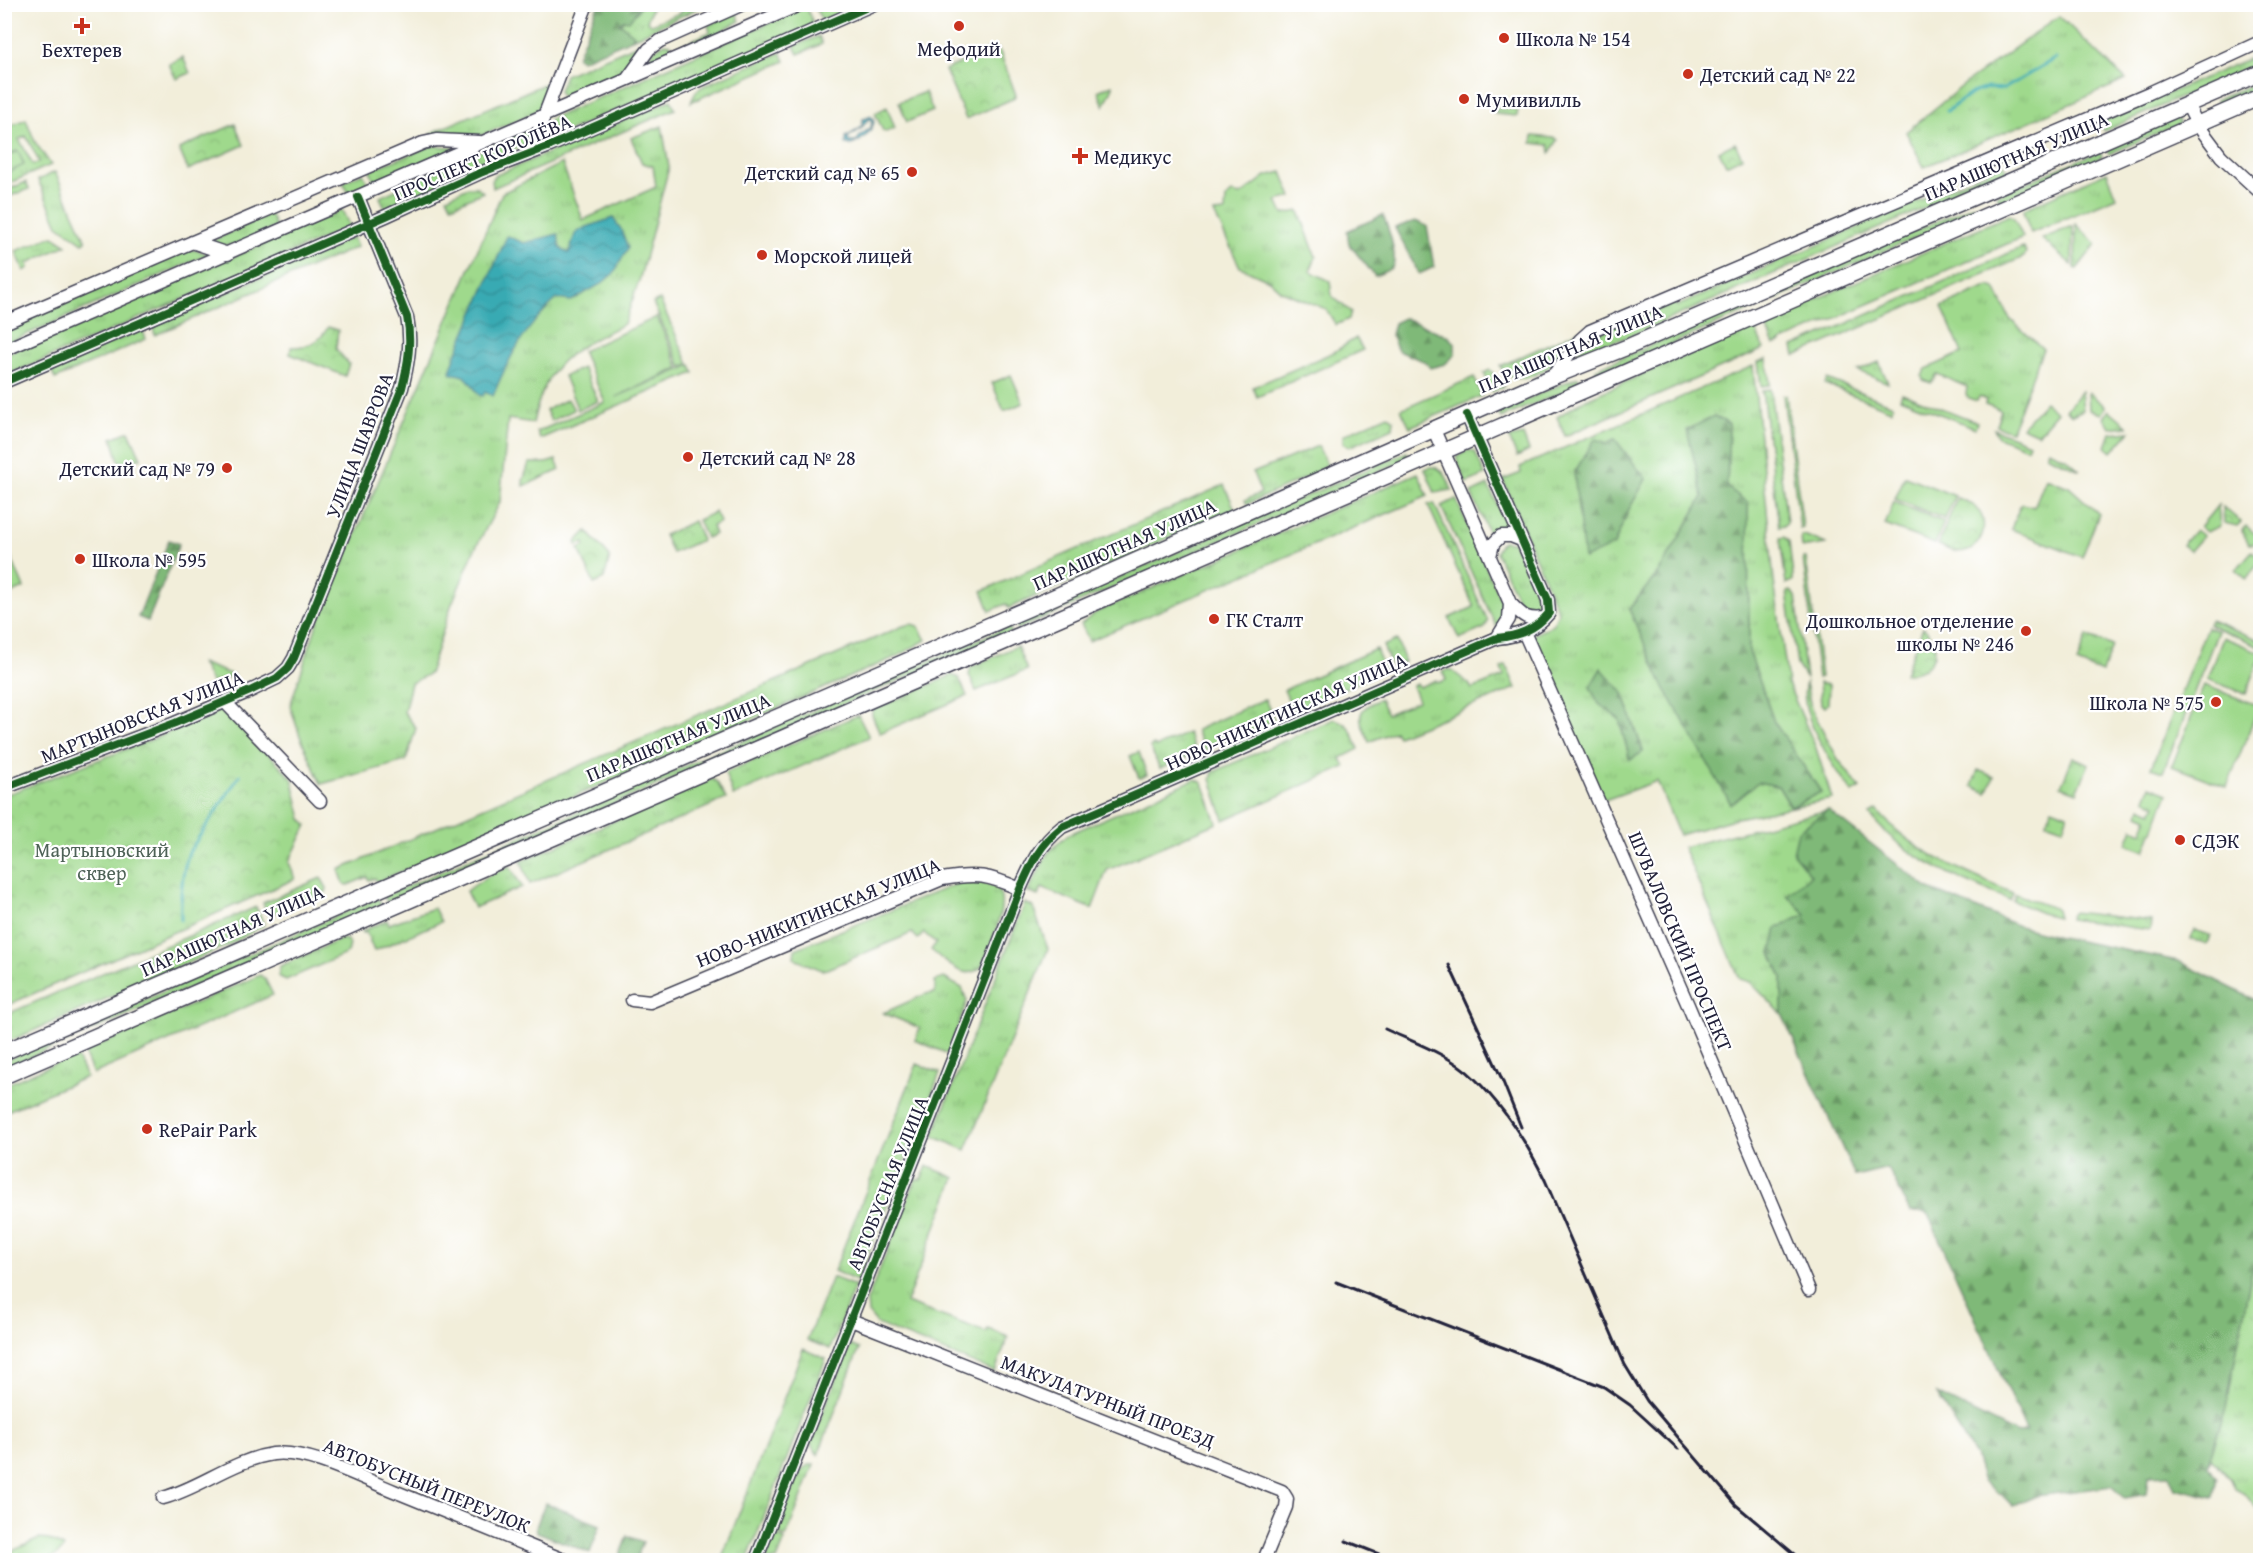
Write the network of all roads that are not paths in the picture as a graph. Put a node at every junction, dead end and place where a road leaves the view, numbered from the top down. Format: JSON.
{"nodes":[{"id":1,"x":587,"y":4,"type":"edge"},
{"id":2,"x":742,"y":4,"type":"edge"},
{"id":3,"x":801,"y":4,"type":"edge"},
{"id":4,"x":874,"y":4,"type":"edge"},
{"id":5,"x":2260,"y":42,"type":"edge"},
{"id":6,"x":2260,"y":73,"type":"edge"},
{"id":7,"x":627,"y":80,"type":"junction"},
{"id":8,"x":2260,"y":98,"type":"edge"},
{"id":9,"x":2187,"y":105,"type":"junction"},
{"id":10,"x":543,"y":116,"type":"junction"},
{"id":11,"x":2197,"y":124,"type":"junction"},
{"id":12,"x":484,"y":142,"type":"junction"},
{"id":13,"x":528,"y":153,"type":"junction"},
{"id":14,"x":2260,"y":192,"type":"edge"},
{"id":15,"x":1976,"y":196,"type":"junction"},
{"id":16,"x":358,"y":197,"type":"junction"},
{"id":17,"x":1986,"y":216,"type":"junction"},
{"id":18,"x":370,"y":224,"type":"junction"},
{"id":19,"x":192,"y":242,"type":"junction"},
{"id":20,"x":228,"y":254,"type":"junction"},
{"id":21,"x":4,"y":323,"type":"edge"},
{"id":22,"x":4,"y":350,"type":"edge"},
{"id":23,"x":1590,"y":363,"type":"junction"},
{"id":24,"x":1552,"y":377,"type":"junction"},
{"id":25,"x":4,"y":382,"type":"edge"},
{"id":26,"x":1599,"y":385,"type":"junction"},
{"id":27,"x":1467,"y":415,"type":"junction"},
{"id":28,"x":1434,"y":430,"type":"junction"},
{"id":29,"x":1477,"y":438,"type":"junction"},
{"id":30,"x":1444,"y":452,"type":"junction"},
{"id":31,"x":1521,"y":540,"type":"junction"},
{"id":32,"x":1490,"y":556,"type":"junction"},
{"id":33,"x":1510,"y":603,"type":"junction"},
{"id":34,"x":1544,"y":618,"type":"junction"},
{"id":35,"x":1524,"y":632,"type":"junction"},
{"id":36,"x":1497,"y":638,"type":"junction"},
{"id":37,"x":288,"y":668,"type":"joint"},
{"id":38,"x":225,"y":702,"type":"junction"},
{"id":39,"x":4,"y":788,"type":"edge"},
{"id":40,"x":320,"y":801,"type":"dead end"},
{"id":41,"x":1062,"y":827,"type":"joint"},
{"id":42,"x":1020,"y":889,"type":"junction"},
{"id":43,"x":632,"y":1000,"type":"dead end"},
{"id":44,"x":4,"y":1052,"type":"edge"},
{"id":45,"x":4,"y":1076,"type":"edge"},
{"id":46,"x":1809,"y":1290,"type":"dead end"},
{"id":47,"x":851,"y":1320,"type":"junction"},
{"id":48,"x":162,"y":1498,"type":"dead end"},
{"id":49,"x":564,"y":1560,"type":"edge"},
{"id":50,"x":756,"y":1560,"type":"edge"},
{"id":51,"x":1264,"y":1560,"type":"edge"}],
"edges":[{"from":1,"to":10,"type":"street"},
{"from":2,"to":7,"type":"street"},
{"from":3,"to":7,"type":"street","name":"ПРОСПЕКТ КОРОЛЁВА"},
{"from":4,"to":13,"type":"street","name":"ПРОСПЕКТ КОРОЛЁВА"},
{"from":5,"to":24,"type":"street"},
{"from":6,"to":9,"type":"main road","name":"ПАРАШЮТНАЯ УЛИЦА"},
{"from":7,"to":10,"type":"street","name":"ПРОСПЕКТ КОРОЛЁВА"},
{"from":8,"to":11,"type":"main road"},
{"from":9,"to":11,"type":"street"},
{"from":9,"to":15,"type":"main road","name":"ПАРАШЮТНАЯ УЛИЦА"},
{"from":10,"to":12,"type":"street","name":"ПРОСПЕКТ КОРОЛЁВА"},
{"from":10,"to":13,"type":"street"},
{"from":11,"to":14,"type":"street"},
{"from":11,"to":17,"type":"main road"},
{"from":12,"to":16,"type":"street","name":"ПРОСПЕКТ КОРОЛЁВА"},
{"from":12,"to":19,"type":"street"},
{"from":13,"to":18,"type":"street","name":"ПРОСПЕКТ КОРОЛЁВА"},
{"from":15,"to":17,"type":"main road"},
{"from":15,"to":23,"type":"main road","name":"ПАРАШЮТНАЯ УЛИЦА"},
{"from":16,"to":18,"type":"street","name":"УЛИЦА ШАВРОВА"},
{"from":16,"to":20,"type":"street","name":"ПРОСПЕКТ КОРОЛЁВА"},
{"from":17,"to":26,"type":"main road"},
{"from":18,"to":25,"type":"street","name":"ПРОСПЕКТ КОРОЛЁВА"},
{"from":18,"to":37,"type":"street","name":"УЛИЦА ШАВРОВА"},
{"from":19,"to":20,"type":"street"},
{"from":19,"to":21,"type":"street"},
{"from":20,"to":22,"type":"street","name":"ПРОСПЕКТ КОРОЛЁВА"},
{"from":23,"to":24,"type":"main road","name":"ПАРАШЮТНАЯ УЛИЦА"},
{"from":23,"to":26,"type":"main road"},
{"from":24,"to":27,"type":"main road","name":"ПАРАШЮТНАЯ УЛИЦА"},
{"from":26,"to":29,"type":"main road"},
{"from":27,"to":28,"type":"main road","name":"ПАРАШЮТНАЯ УЛИЦА"},
{"from":27,"to":29,"type":"street"},
{"from":28,"to":30,"type":"street"},
{"from":28,"to":44,"type":"main road","name":"ПАРАШЮТНАЯ УЛИЦА"},
{"from":29,"to":30,"type":"main road"},
{"from":29,"to":31,"type":"street"},
{"from":30,"to":32,"type":"street"},
{"from":30,"to":45,"type":"main road"},
{"from":31,"to":32,"type":"street"},
{"from":31,"to":34,"type":"street"},
{"from":32,"to":33,"type":"street"},
{"from":33,"to":34,"type":"street"},
{"from":33,"to":36,"type":"street"},
{"from":34,"to":35,"type":"street"},
{"from":35,"to":36,"type":"street","name":"НОВО-НИКИТИНСКАЯ УЛИЦА"},
{"from":35,"to":46,"type":"street","name":"ШУВАЛОВСКИЙ ПРОСПЕКТ"},
{"from":36,"to":41,"type":"street","name":"НОВО-НИКИТИНСКАЯ УЛИЦА"},
{"from":37,"to":38,"type":"street","name":"МАРТЫНОВСКАЯ УЛИЦА"},
{"from":38,"to":39,"type":"street","name":"МАРТЫНОВСКАЯ УЛИЦА"},
{"from":38,"to":40,"type":"street"},
{"from":41,"to":42,"type":"street","name":"АВТОБУСНАЯ УЛИЦА"},
{"from":42,"to":43,"type":"street","name":"НОВО-НИКИТИНСКАЯ УЛИЦА"},
{"from":42,"to":47,"type":"street","name":"АВТОБУСНАЯ УЛИЦА"},
{"from":47,"to":50,"type":"street","name":"АВТОБУСНАЯ УЛИЦА"},
{"from":47,"to":51,"type":"street","name":"МАКУЛАТУРНЫЙ ПРОЕЗД"},
{"from":48,"to":49,"type":"street","name":"АВТОБУСНЫЙ ПЕРЕУЛОК"}]}
